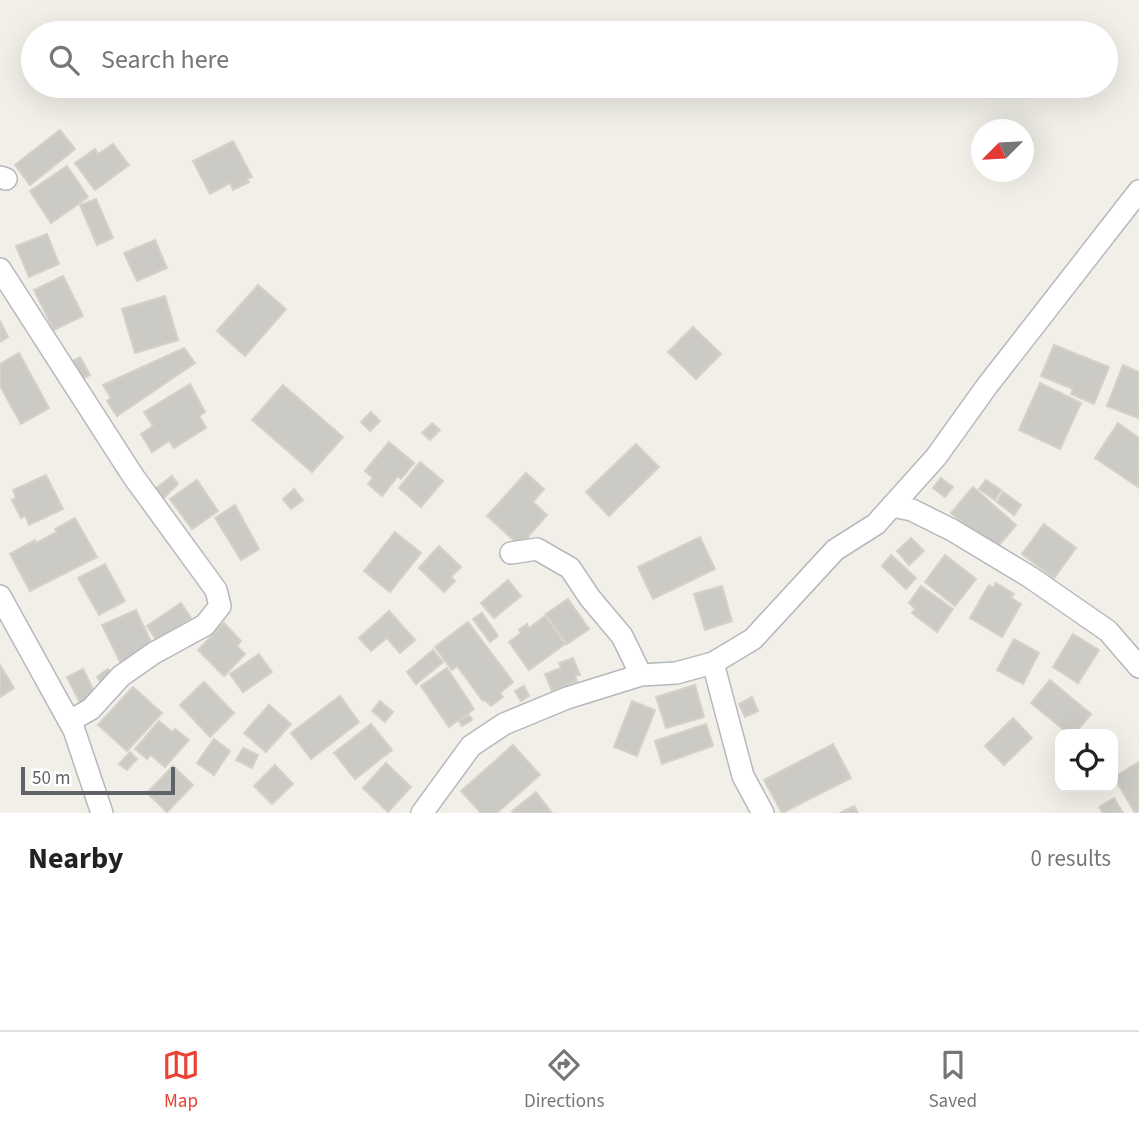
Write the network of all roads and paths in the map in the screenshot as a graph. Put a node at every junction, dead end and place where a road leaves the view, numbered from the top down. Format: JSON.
{"nodes":[{"id":1,"x":1139,"y":191,"type":"edge"},
{"id":2,"x":0,"y":269,"type":"edge"},
{"id":3,"x":892,"y":506,"type":"junction"},
{"id":4,"x":511,"y":553,"type":"dead end"},
{"id":5,"x":0,"y":596,"type":"edge"},
{"id":6,"x":713,"y":663,"type":"junction"},
{"id":7,"x":1139,"y":667,"type":"edge"},
{"id":8,"x":640,"y":675,"type":"junction"},
{"id":9,"x":69,"y":721,"type":"junction"},
{"id":10,"x":102,"y":813,"type":"edge"},
{"id":11,"x":422,"y":813,"type":"edge"},
{"id":12,"x":762,"y":813,"type":"edge"}],
"edges":[{"from":1,"to":3,"type":"street"},
{"from":2,"to":9,"type":"street"},
{"from":3,"to":6,"type":"street"},
{"from":3,"to":7,"type":"street"},
{"from":4,"to":8,"type":"street"},
{"from":5,"to":9,"type":"street"},
{"from":6,"to":8,"type":"street"},
{"from":6,"to":12,"type":"street"},
{"from":8,"to":11,"type":"street"},
{"from":9,"to":10,"type":"street"}]}
